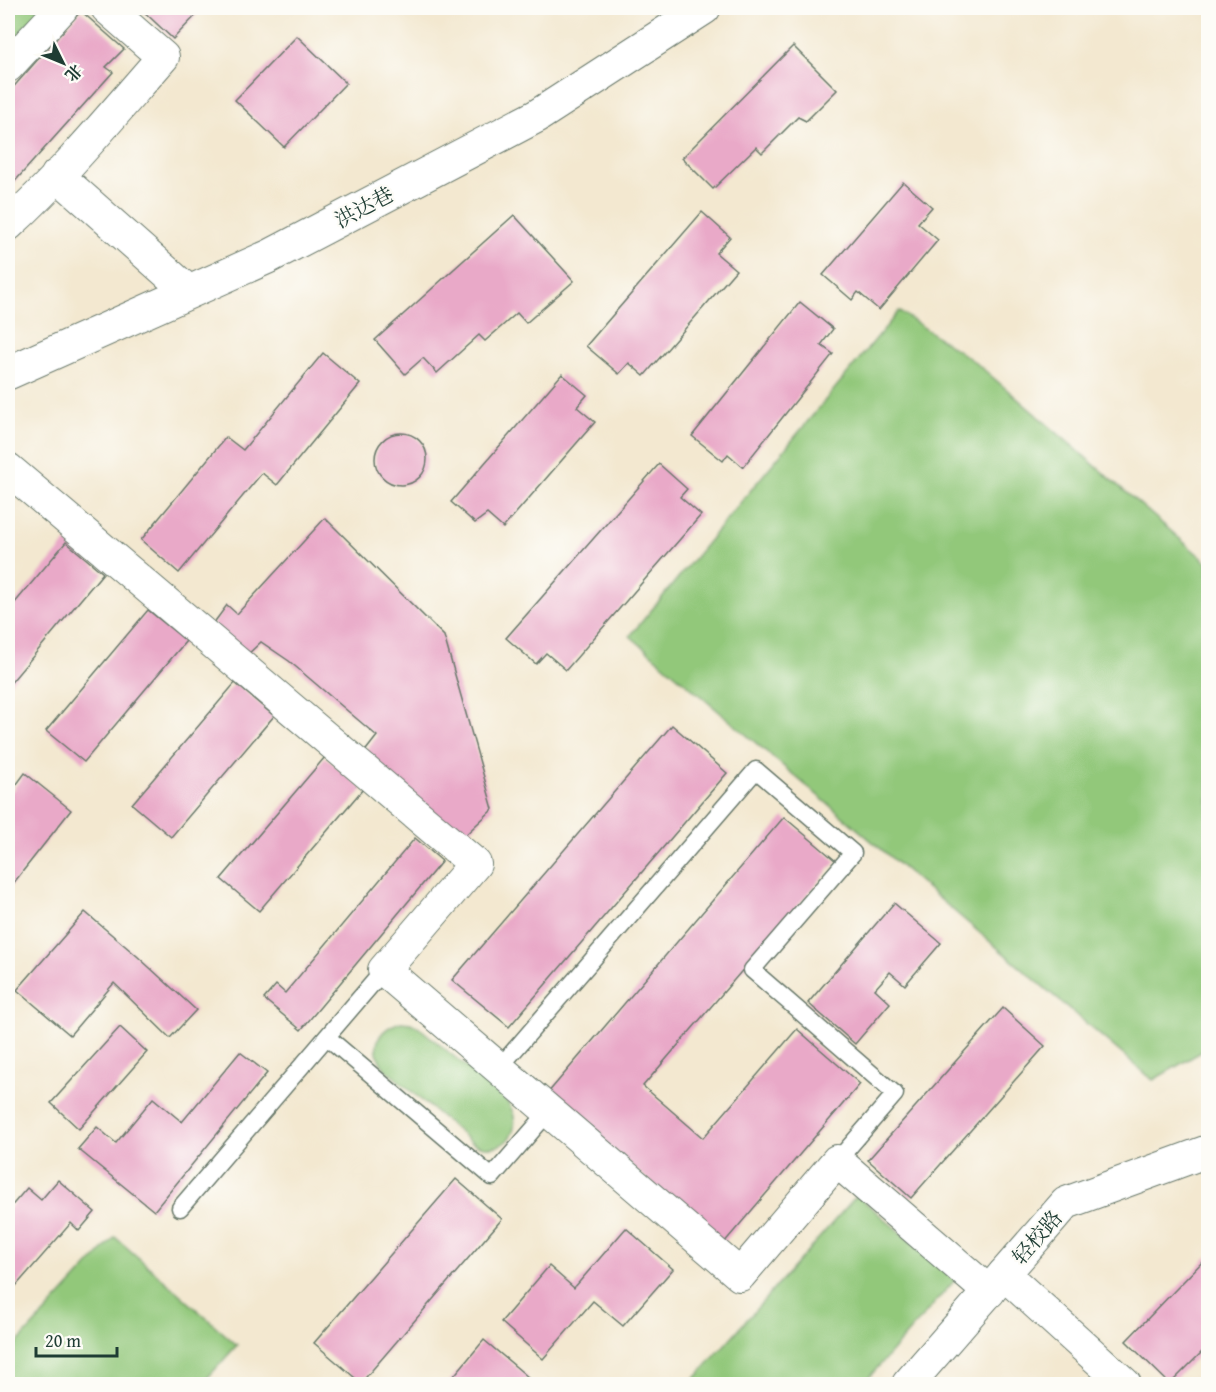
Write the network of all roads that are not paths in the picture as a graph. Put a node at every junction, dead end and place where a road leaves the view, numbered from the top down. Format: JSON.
{"nodes":[{"id":1,"x":62,"y":8,"type":"edge"},
{"id":2,"x":107,"y":8,"type":"edge"},
{"id":3,"x":704,"y":8,"type":"edge"},
{"id":4,"x":8,"y":66,"type":"edge"},
{"id":5,"x":57,"y":176,"type":"junction"},
{"id":6,"x":8,"y":225,"type":"edge"},
{"id":7,"x":189,"y":292,"type":"junction"},
{"id":8,"x":8,"y":373,"type":"edge"},
{"id":9,"x":8,"y":469,"type":"edge"},
{"id":10,"x":384,"y":970,"type":"junction"},
{"id":11,"x":327,"y":1036,"type":"junction"},
{"id":12,"x":499,"y":1068,"type":"junction"},
{"id":13,"x":549,"y":1111,"type":"junction"},
{"id":14,"x":1209,"y":1151,"type":"edge"},
{"id":15,"x":837,"y":1161,"type":"junction"},
{"id":16,"x":180,"y":1208,"type":"dead end"},
{"id":17,"x":997,"y":1283,"type":"junction"},
{"id":18,"x":908,"y":1384,"type":"edge"},
{"id":19,"x":1125,"y":1384,"type":"edge"}],
"edges":[{"from":1,"to":4,"type":"street"},
{"from":2,"to":5,"type":"street"},
{"from":3,"to":7,"type":"street","name":"洪达巷"},
{"from":5,"to":6,"type":"street"},
{"from":5,"to":7,"type":"street"},
{"from":7,"to":8,"type":"street","name":"洪达巷"},
{"from":9,"to":10,"type":"street"},
{"from":10,"to":11,"type":"lane"},
{"from":10,"to":12,"type":"street"},
{"from":11,"to":13,"type":"lane"},
{"from":11,"to":16,"type":"lane"},
{"from":12,"to":13,"type":"street"},
{"from":12,"to":15,"type":"lane"},
{"from":13,"to":15,"type":"street"},
{"from":14,"to":17,"type":"street","name":"轻校路"},
{"from":15,"to":17,"type":"street"},
{"from":17,"to":18,"type":"street","name":"轻校路"},
{"from":17,"to":19,"type":"street"}]}
